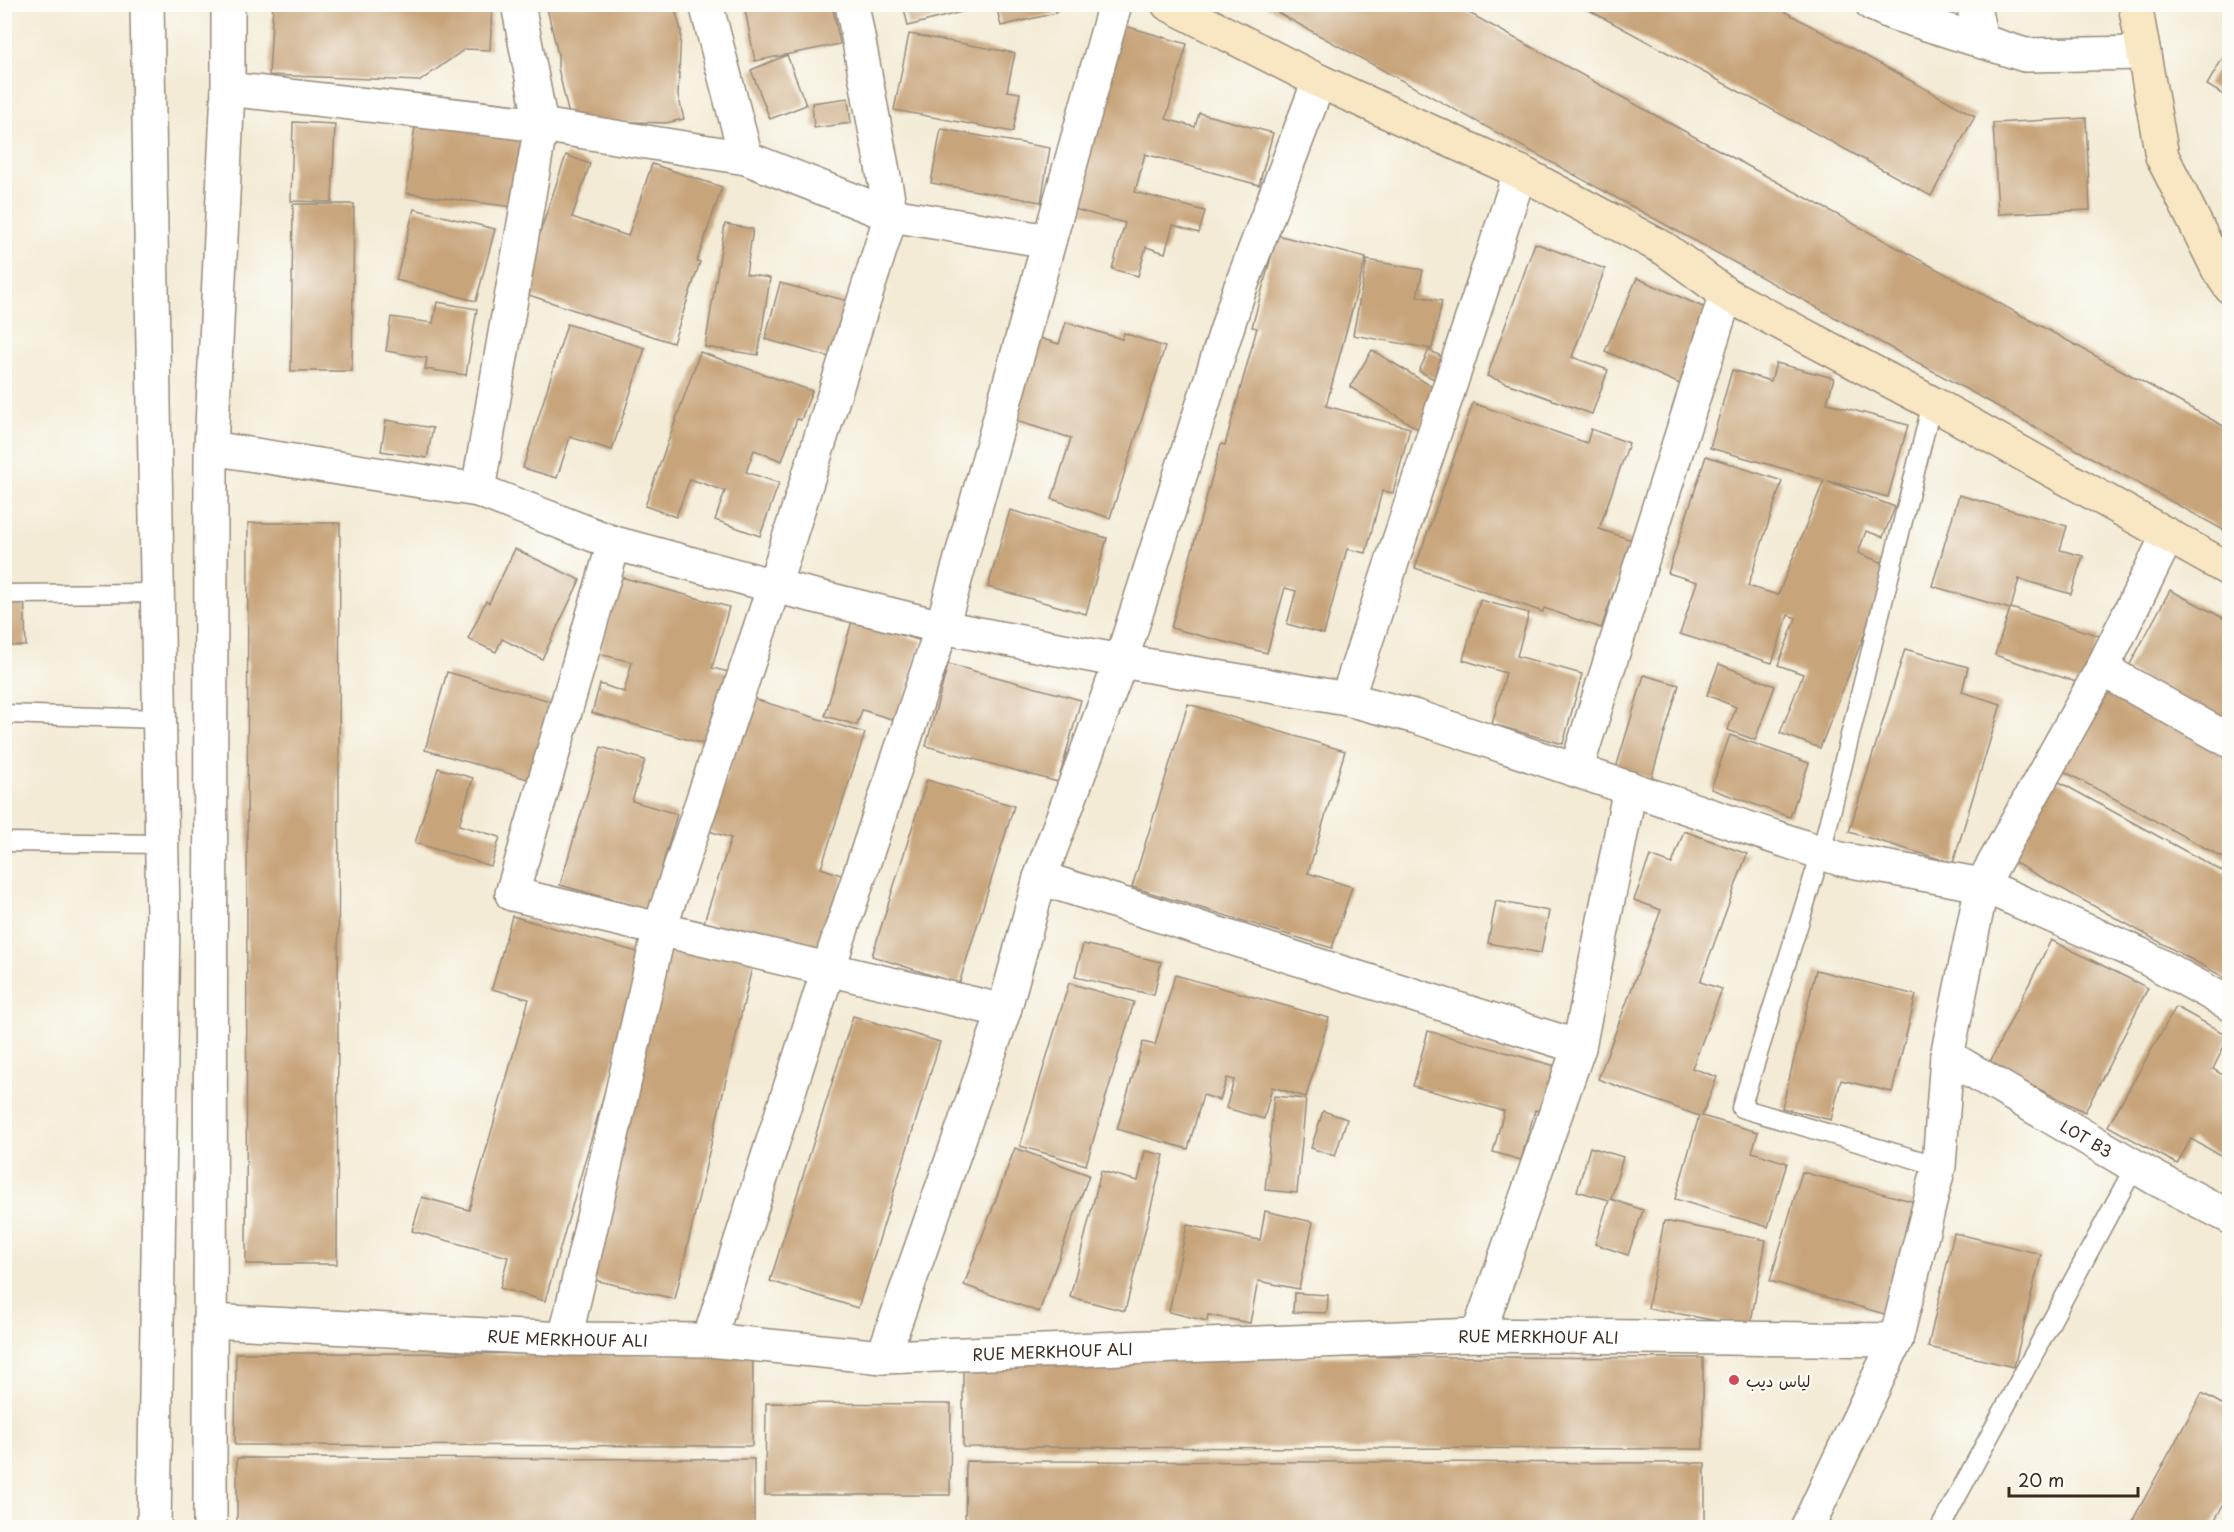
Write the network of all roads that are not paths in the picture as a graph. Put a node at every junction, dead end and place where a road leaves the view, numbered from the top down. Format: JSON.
{"nodes":[{"id":1,"x":147,"y":4,"type":"edge"},
{"id":2,"x":228,"y":4,"type":"edge"},
{"id":3,"x":518,"y":4,"type":"edge"},
{"id":4,"x":706,"y":4,"type":"edge"},
{"id":5,"x":852,"y":4,"type":"edge"},
{"id":6,"x":1115,"y":4,"type":"edge"},
{"id":7,"x":1168,"y":4,"type":"edge"},
{"id":8,"x":1872,"y":4,"type":"edge"},
{"id":9,"x":1973,"y":4,"type":"edge"},
{"id":10,"x":2135,"y":4,"type":"edge"},
{"id":11,"x":1982,"y":42,"type":"junction"},
{"id":12,"x":2144,"y":53,"type":"junction"},
{"id":13,"x":1319,"y":81,"type":"junction"},
{"id":14,"x":228,"y":89,"type":"junction"},
{"id":15,"x":542,"y":125,"type":"junction"},
{"id":16,"x":746,"y":158,"type":"junction"},
{"id":17,"x":1520,"y":172,"type":"junction"},
{"id":18,"x":891,"y":215,"type":"junction"},
{"id":19,"x":1049,"y":241,"type":"junction"},
{"id":20,"x":2226,"y":270,"type":"edge"},
{"id":21,"x":1726,"y":294,"type":"junction"},
{"id":22,"x":1932,"y":404,"type":"junction"},
{"id":23,"x":211,"y":448,"type":"junction"},
{"id":24,"x":478,"y":490,"type":"junction"},
{"id":25,"x":2168,"y":536,"type":"junction"},
{"id":26,"x":614,"y":543,"type":"junction"},
{"id":27,"x":2229,"y":570,"type":"edge"},
{"id":28,"x":774,"y":586,"type":"junction"},
{"id":29,"x":158,"y":593,"type":"junction"},
{"id":30,"x":4,"y":594,"type":"edge"},
{"id":31,"x":942,"y":627,"type":"junction"},
{"id":32,"x":1121,"y":661,"type":"junction"},
{"id":33,"x":2102,"y":669,"type":"junction"},
{"id":34,"x":1347,"y":699,"type":"junction"},
{"id":35,"x":4,"y":714,"type":"edge"},
{"id":36,"x":160,"y":719,"type":"junction"},
{"id":37,"x":2229,"y":741,"type":"edge"},
{"id":38,"x":1576,"y":770,"type":"junction"},
{"id":39,"x":1630,"y":788,"type":"junction"},
{"id":40,"x":4,"y":842,"type":"edge"},
{"id":41,"x":162,"y":844,"type":"junction"},
{"id":42,"x":1821,"y":853,"type":"junction"},
{"id":43,"x":1040,"y":878,"type":"junction"},
{"id":44,"x":1982,"y":885,"type":"junction"},
{"id":45,"x":660,"y":928,"type":"junction"},
{"id":46,"x":828,"y":969,"type":"junction"},
{"id":47,"x":2229,"y":1004,"type":"edge"},
{"id":48,"x":1004,"y":1011,"type":"junction"},
{"id":49,"x":1579,"y":1047,"type":"junction"},
{"id":50,"x":1947,"y":1056,"type":"junction"},
{"id":51,"x":1939,"y":1166,"type":"junction"},
{"id":52,"x":2135,"y":1167,"type":"junction"},
{"id":53,"x":2229,"y":1217,"type":"edge"},
{"id":54,"x":210,"y":1321,"type":"junction"},
{"id":55,"x":1478,"y":1335,"type":"junction"},
{"id":56,"x":565,"y":1339,"type":"junction"},
{"id":57,"x":709,"y":1340,"type":"junction"},
{"id":58,"x":1896,"y":1340,"type":"junction"},
{"id":59,"x":883,"y":1357,"type":"junction"},
{"id":60,"x":154,"y":1527,"type":"edge"},
{"id":61,"x":210,"y":1527,"type":"edge"},
{"id":62,"x":1807,"y":1527,"type":"edge"},
{"id":63,"x":1940,"y":1527,"type":"edge"}],
"edges":[{"from":1,"to":29,"type":"street"},
{"from":2,"to":14,"type":"street"},
{"from":3,"to":15,"type":"street"},
{"from":4,"to":16,"type":"street"},
{"from":5,"to":18,"type":"street"},
{"from":6,"to":19,"type":"street"},
{"from":7,"to":13,"type":"street"},
{"from":8,"to":11,"type":"street"},
{"from":9,"to":11,"type":"street"},
{"from":10,"to":12,"type":"street"},
{"from":11,"to":12,"type":"street"},
{"from":12,"to":20,"type":"street"},
{"from":13,"to":17,"type":"street"},
{"from":13,"to":32,"type":"street"},
{"from":14,"to":15,"type":"street"},
{"from":14,"to":23,"type":"street"},
{"from":15,"to":16,"type":"street"},
{"from":15,"to":24,"type":"street"},
{"from":16,"to":18,"type":"street"},
{"from":17,"to":21,"type":"street"},
{"from":17,"to":34,"type":"street"},
{"from":18,"to":19,"type":"street"},
{"from":18,"to":28,"type":"street"},
{"from":19,"to":31,"type":"street"},
{"from":21,"to":22,"type":"street"},
{"from":21,"to":38,"type":"street"},
{"from":22,"to":25,"type":"street"},
{"from":22,"to":42,"type":"lane"},
{"from":23,"to":24,"type":"street"},
{"from":23,"to":54,"type":"street"},
{"from":24,"to":26,"type":"street"},
{"from":25,"to":27,"type":"street"},
{"from":25,"to":33,"type":"street"},
{"from":26,"to":28,"type":"street"},
{"from":26,"to":45,"type":"street"},
{"from":28,"to":31,"type":"street"},
{"from":28,"to":45,"type":"street"},
{"from":29,"to":30,"type":"lane"},
{"from":29,"to":36,"type":"street"},
{"from":31,"to":32,"type":"street"},
{"from":31,"to":46,"type":"street"},
{"from":32,"to":34,"type":"street"},
{"from":32,"to":43,"type":"street"},
{"from":33,"to":37,"type":"street"},
{"from":33,"to":44,"type":"street"},
{"from":34,"to":38,"type":"street"},
{"from":35,"to":36,"type":"lane"},
{"from":36,"to":41,"type":"street"},
{"from":38,"to":39,"type":"street"},
{"from":39,"to":42,"type":"street"},
{"from":39,"to":49,"type":"street"},
{"from":40,"to":41,"type":"lane"},
{"from":41,"to":60,"type":"street"},
{"from":42,"to":44,"type":"street"},
{"from":42,"to":51,"type":"lane"},
{"from":43,"to":48,"type":"street"},
{"from":43,"to":49,"type":"street"},
{"from":44,"to":47,"type":"street"},
{"from":44,"to":50,"type":"street"},
{"from":45,"to":46,"type":"street"},
{"from":45,"to":56,"type":"street"},
{"from":46,"to":48,"type":"street"},
{"from":46,"to":57,"type":"street"},
{"from":48,"to":59,"type":"street"},
{"from":49,"to":55,"type":"street"},
{"from":50,"to":51,"type":"street"},
{"from":50,"to":52,"type":"street","name":"LOT B3"},
{"from":51,"to":58,"type":"street"},
{"from":52,"to":53,"type":"street","name":"LOT B3"},
{"from":52,"to":63,"type":"lane"},
{"from":54,"to":56,"type":"street","name":"RUE MERKHOUF ALI"},
{"from":54,"to":61,"type":"street"},
{"from":55,"to":58,"type":"street","name":"RUE MERKHOUF ALI"},
{"from":55,"to":59,"type":"street","name":"RUE MERKHOUF ALI"},
{"from":56,"to":57,"type":"street","name":"RUE MERKHOUF ALI"},
{"from":57,"to":59,"type":"street","name":"RUE MERKHOUF ALI"},
{"from":58,"to":62,"type":"street"}]}
